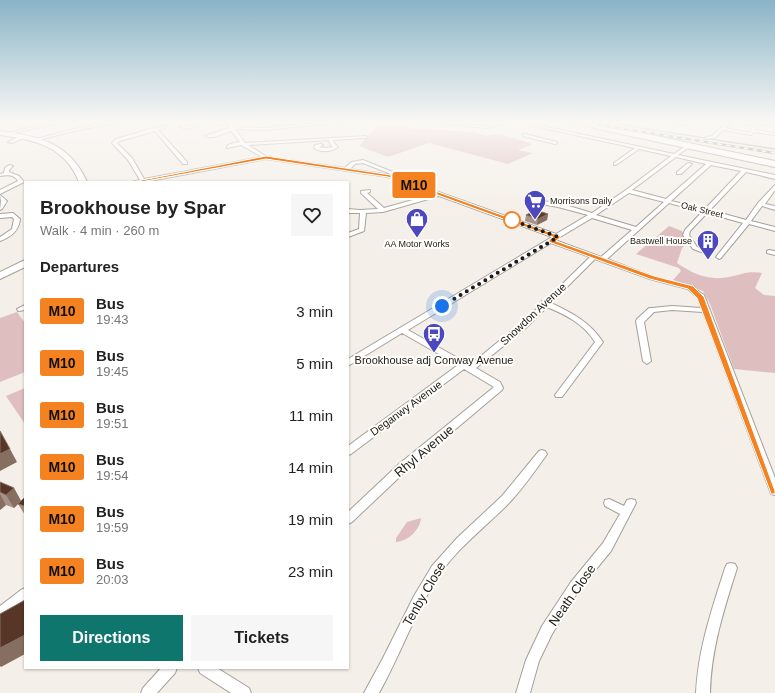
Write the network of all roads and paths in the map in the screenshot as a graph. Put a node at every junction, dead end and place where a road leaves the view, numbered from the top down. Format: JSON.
{"nodes":[{"id":1,"x":62,"y":153,"type":"edge"},
{"id":2,"x":124,"y":153,"type":"edge"},
{"id":3,"x":176,"y":153,"type":"edge"},
{"id":4,"x":259,"y":153,"type":"edge"},
{"id":5,"x":631,"y":153,"type":"edge"},
{"id":6,"x":665,"y":153,"type":"edge"},
{"id":7,"x":676,"y":153,"type":"edge"},
{"id":8,"x":723,"y":153,"type":"edge"},
{"id":9,"x":673,"y":155,"type":"junction"},
{"id":10,"x":266,"y":158,"type":"junction"},
{"id":11,"x":680,"y":162,"type":"dead end"},
{"id":12,"x":185,"y":163,"type":"junction"},
{"id":13,"x":710,"y":163,"type":"junction"},
{"id":14,"x":178,"y":164,"type":"dead end"},
{"id":15,"x":616,"y":164,"type":"dead end"},
{"id":16,"x":690,"y":164,"type":"junction"},
{"id":17,"x":775,"y":164,"type":"edge"},
{"id":18,"x":11,"y":166,"type":"dead end"},
{"id":19,"x":705,"y":167,"type":"junction"},
{"id":20,"x":346,"y":170,"type":"junction"},
{"id":21,"x":200,"y":171,"type":"junction"},
{"id":22,"x":744,"y":171,"type":"junction"},
{"id":23,"x":680,"y":173,"type":"dead end"},
{"id":24,"x":3,"y":174,"type":"edge"},
{"id":25,"x":389,"y":176,"type":"junction"},
{"id":26,"x":775,"y":177,"type":"edge"},
{"id":27,"x":143,"y":180,"type":"junction"},
{"id":28,"x":83,"y":181,"type":"edge"},
{"id":29,"x":138,"y":181,"type":"edge"},
{"id":30,"x":774,"y":189,"type":"edge"},
{"id":31,"x":368,"y":191,"type":"dead end"},
{"id":32,"x":628,"y":191,"type":"junction"},
{"id":33,"x":0,"y":192,"type":"edge"},
{"id":34,"x":439,"y":194,"type":"junction"},
{"id":35,"x":0,"y":197,"type":"edge"},
{"id":36,"x":527,"y":200,"type":"dead end"},
{"id":37,"x":668,"y":201,"type":"junction"},
{"id":38,"x":760,"y":204,"type":"junction"},
{"id":39,"x":0,"y":208,"type":"edge"},
{"id":40,"x":775,"y":208,"type":"edge"},
{"id":41,"x":383,"y":210,"type":"junction"},
{"id":42,"x":705,"y":210,"type":"junction"},
{"id":43,"x":349,"y":211,"type":"edge"},
{"id":44,"x":363,"y":212,"type":"junction"},
{"id":45,"x":592,"y":215,"type":"junction"},
{"id":46,"x":0,"y":216,"type":"edge"},
{"id":47,"x":748,"y":220,"type":"junction"},
{"id":48,"x":637,"y":229,"type":"junction"},
{"id":49,"x":775,"y":229,"type":"edge"},
{"id":50,"x":349,"y":235,"type":"edge"},
{"id":51,"x":0,"y":239,"type":"edge"},
{"id":52,"x":554,"y":239,"type":"junction"},
{"id":53,"x":775,"y":245,"type":"edge"},
{"id":54,"x":773,"y":252,"type":"edge"},
{"id":55,"x":709,"y":253,"type":"dead end"},
{"id":56,"x":594,"y":257,"type":"junction"},
{"id":57,"x":719,"y":257,"type":"dead end"},
{"id":58,"x":602,"y":260,"type":"junction"},
{"id":59,"x":24,"y":264,"type":"edge"},
{"id":60,"x":0,"y":276,"type":"edge"},
{"id":61,"x":545,"y":303,"type":"junction"},
{"id":62,"x":706,"y":310,"type":"junction"},
{"id":63,"x":402,"y":330,"type":"junction"},
{"id":64,"x":647,"y":361,"type":"dead end"},
{"id":65,"x":349,"y":362,"type":"edge"},
{"id":66,"x":467,"y":367,"type":"junction"},
{"id":67,"x":559,"y":395,"type":"dead end"},
{"id":68,"x":349,"y":449,"type":"edge"},
{"id":69,"x":542,"y":454,"type":"dead end"},
{"id":70,"x":775,"y":491,"type":"edge"},
{"id":71,"x":609,"y":503,"type":"dead end"},
{"id":72,"x":349,"y":519,"type":"edge"},
{"id":73,"x":731,"y":568,"type":"dead end"},
{"id":74,"x":24,"y":595,"type":"edge"},
{"id":75,"x":0,"y":614,"type":"edge"},
{"id":76,"x":169,"y":669,"type":"edge"},
{"id":77,"x":207,"y":669,"type":"edge"},
{"id":78,"x":148,"y":693,"type":"edge"},
{"id":79,"x":244,"y":693,"type":"edge"},
{"id":80,"x":371,"y":693,"type":"edge"},
{"id":81,"x":523,"y":693,"type":"edge"},
{"id":82,"x":703,"y":693,"type":"edge"}],
"edges":[{"from":1,"to":28,"type":"main road"},
{"from":2,"to":27,"type":"street"},
{"from":3,"to":12,"type":"street"},
{"from":4,"to":10,"type":"street"},
{"from":5,"to":15,"type":"street"},
{"from":6,"to":9,"type":"street"},
{"from":7,"to":9,"type":"street"},
{"from":8,"to":17,"type":"highway"},
{"from":9,"to":13,"type":"street"},
{"from":9,"to":32,"type":"street"},
{"from":10,"to":20,"type":"street"},
{"from":10,"to":21,"type":"street"},
{"from":11,"to":16,"type":"street"},
{"from":12,"to":14,"type":"street"},
{"from":12,"to":21,"type":"street"},
{"from":13,"to":19,"type":"street"},
{"from":13,"to":22,"type":"street"},
{"from":16,"to":19,"type":"street"},
{"from":16,"to":23,"type":"street"},
{"from":18,"to":24,"type":"street"},
{"from":19,"to":37,"type":"street"},
{"from":20,"to":25,"type":"street"},
{"from":20,"to":25,"type":"street"},
{"from":21,"to":27,"type":"street"},
{"from":22,"to":26,"type":"street"},
{"from":22,"to":42,"type":"street"},
{"from":24,"to":33,"type":"street"},
{"from":25,"to":34,"type":"street"},
{"from":27,"to":29,"type":"street"},
{"from":30,"to":38,"type":"street"},
{"from":31,"to":41,"type":"street"},
{"from":32,"to":37,"type":"street","name":"Oak Street"},
{"from":32,"to":45,"type":"street"},
{"from":34,"to":41,"type":"street"},
{"from":34,"to":52,"type":"street"},
{"from":35,"to":39,"type":"street"},
{"from":36,"to":45,"type":"street"},
{"from":37,"to":42,"type":"street","name":"Oak Street"},
{"from":37,"to":48,"type":"street"},
{"from":38,"to":40,"type":"street"},
{"from":38,"to":47,"type":"street"},
{"from":41,"to":44,"type":"street"},
{"from":42,"to":47,"type":"street","name":"Oak Street"},
{"from":42,"to":55,"type":"street"},
{"from":43,"to":44,"type":"street"},
{"from":44,"to":50,"type":"street"},
{"from":45,"to":48,"type":"street"},
{"from":45,"to":52,"type":"street"},
{"from":46,"to":51,"type":"street"},
{"from":47,"to":49,"type":"street","name":"Oak Street"},
{"from":47,"to":57,"type":"street"},
{"from":48,"to":58,"type":"street"},
{"from":52,"to":56,"type":"street"},
{"from":52,"to":63,"type":"street"},
{"from":53,"to":54,"type":"street"},
{"from":56,"to":58,"type":"street"},
{"from":56,"to":61,"type":"street","name":"Snowdon Avenue"},
{"from":58,"to":62,"type":"street"},
{"from":59,"to":60,"type":"main road"},
{"from":61,"to":66,"type":"street","name":"Snowdon Avenue"},
{"from":61,"to":67,"type":"street"},
{"from":62,"to":64,"type":"street"},
{"from":62,"to":70,"type":"street"},
{"from":63,"to":65,"type":"street"},
{"from":63,"to":66,"type":"street"},
{"from":66,"to":68,"type":"street","name":"Deganwy Avenue"},
{"from":66,"to":72,"type":"street","name":"Rhyl Avenue"},
{"from":69,"to":80,"type":"street","name":"Tenby Close"},
{"from":71,"to":81,"type":"street","name":"Neath Close"},
{"from":73,"to":82,"type":"street"},
{"from":74,"to":75,"type":"street"},
{"from":76,"to":78,"type":"street"},
{"from":77,"to":79,"type":"street"}]}
